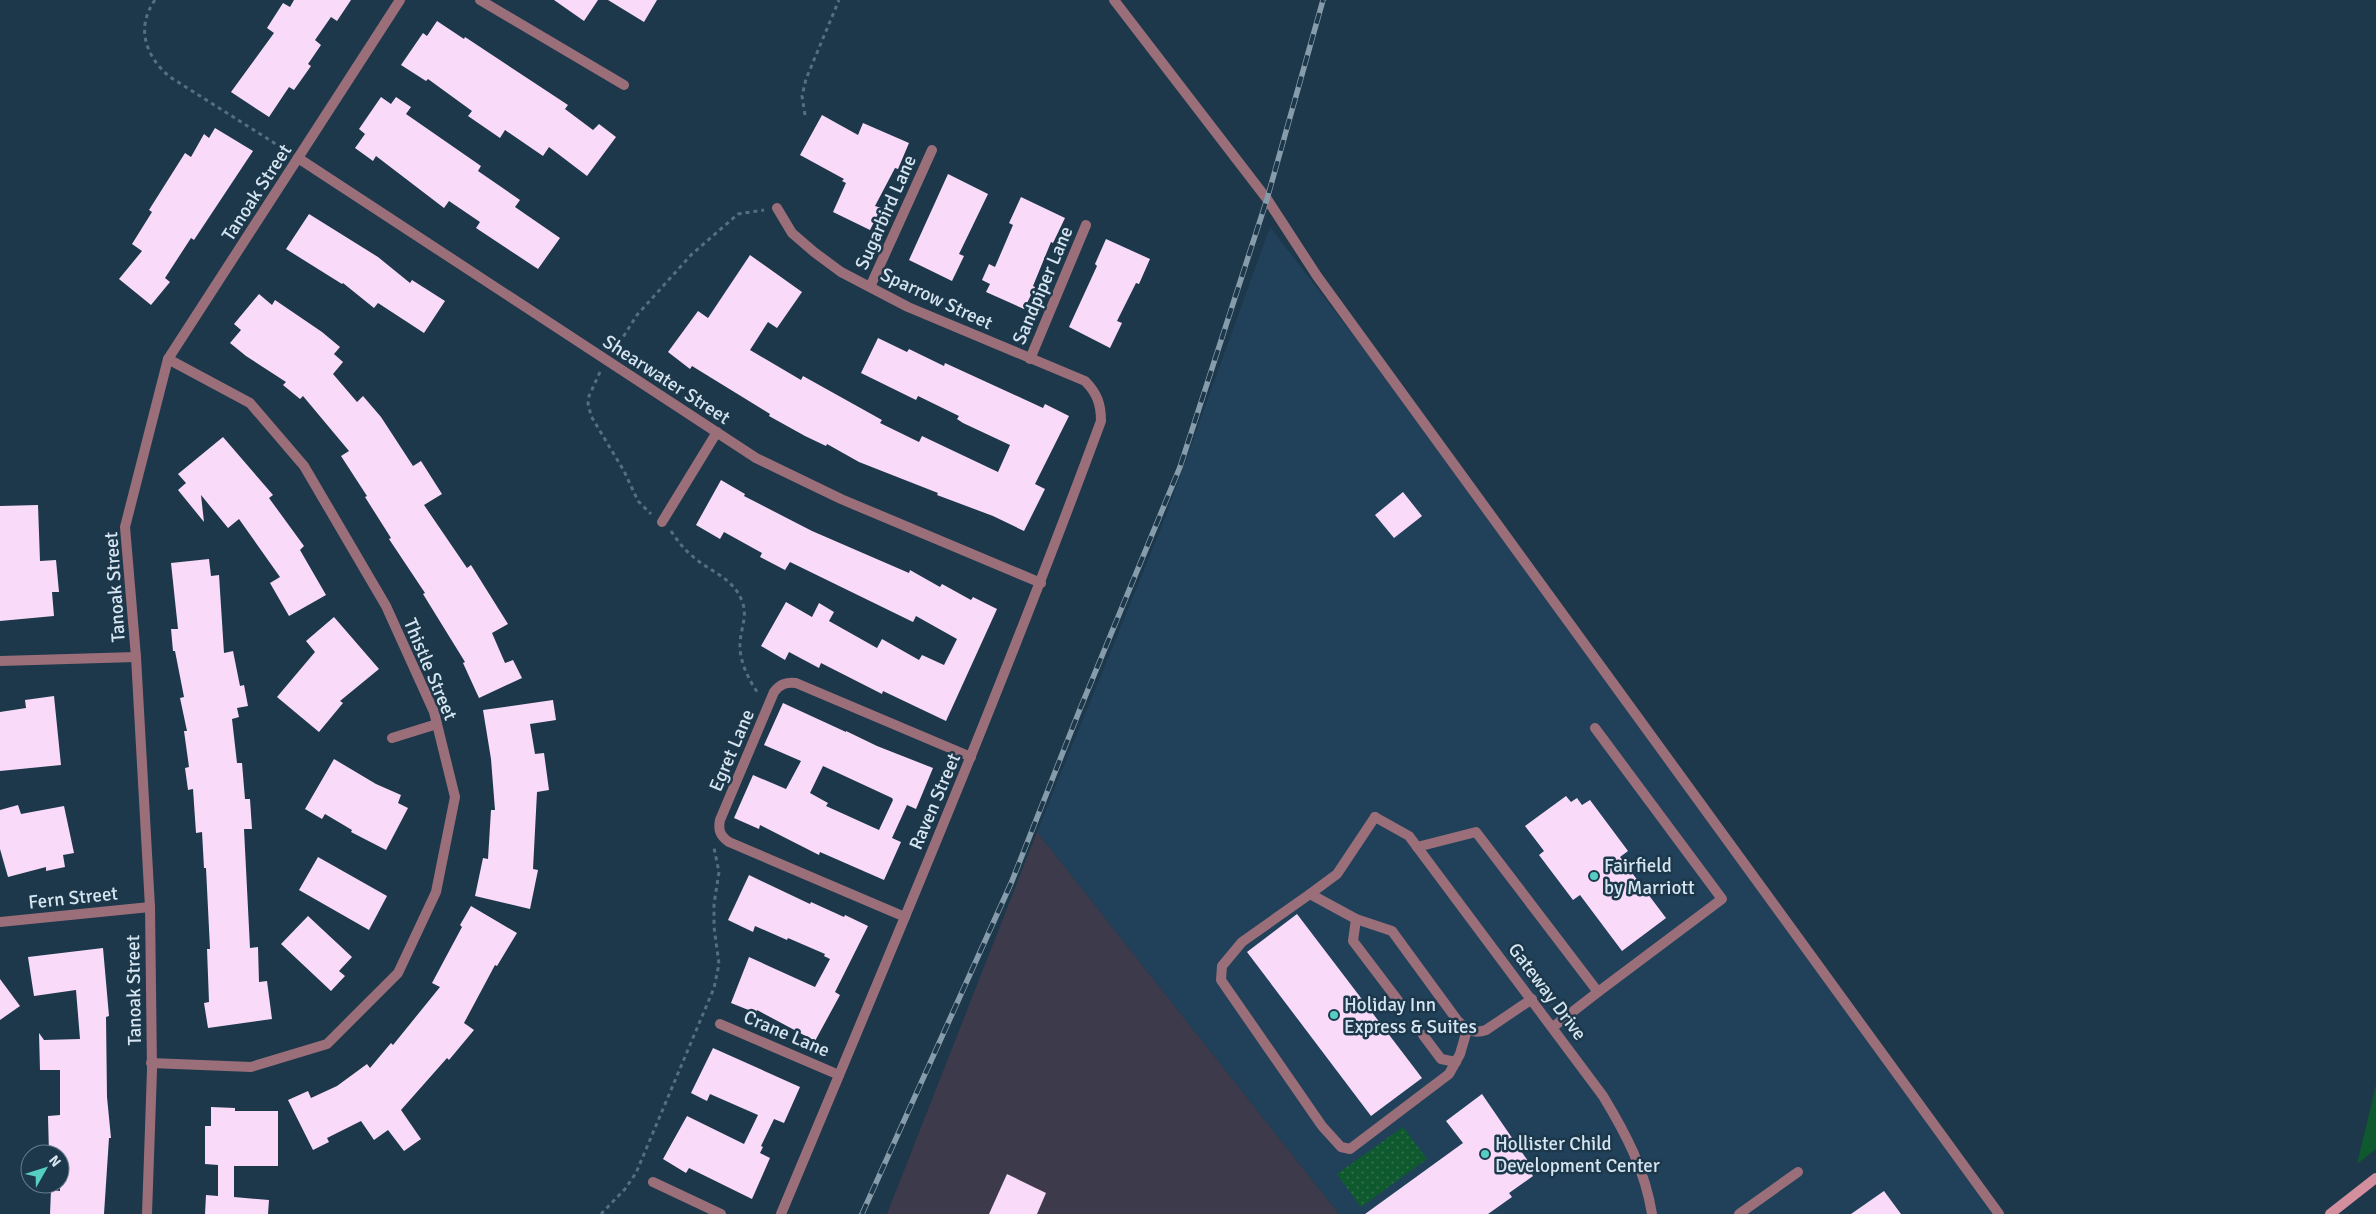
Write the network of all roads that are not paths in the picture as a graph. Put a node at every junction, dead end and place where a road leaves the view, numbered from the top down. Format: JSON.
{"nodes":[{"id":1,"x":400,"y":0,"type":"edge"},
{"id":2,"x":480,"y":0,"type":"edge"},
{"id":3,"x":1114,"y":0,"type":"edge"},
{"id":4,"x":624,"y":85,"type":"dead end"},
{"id":5,"x":932,"y":150,"type":"dead end"},
{"id":6,"x":298,"y":158,"type":"junction"},
{"id":7,"x":778,"y":208,"type":"road end"},
{"id":8,"x":1086,"y":225,"type":"dead end"},
{"id":9,"x":870,"y":287,"type":"junction"},
{"id":10,"x":1030,"y":359,"type":"junction"},
{"id":11,"x":168,"y":360,"type":"junction"},
{"id":12,"x":1098,"y":396,"type":"joint"},
{"id":13,"x":717,"y":432,"type":"junction"},
{"id":14,"x":662,"y":522,"type":"road end"},
{"id":15,"x":1041,"y":583,"type":"junction"},
{"id":16,"x":136,"y":657,"type":"junction"},
{"id":17,"x":0,"y":661,"type":"edge"},
{"id":18,"x":437,"y":724,"type":"junction"},
{"id":19,"x":1595,"y":728,"type":"dead end"},
{"id":20,"x":392,"y":738,"type":"dead end"},
{"id":21,"x":971,"y":757,"type":"junction"},
{"id":22,"x":1417,"y":847,"type":"junction"},
{"id":23,"x":1310,"y":894,"type":"junction"},
{"id":24,"x":150,"y":907,"type":"junction"},
{"id":25,"x":905,"y":917,"type":"junction"},
{"id":26,"x":1356,"y":919,"type":"junction"},
{"id":27,"x":0,"y":922,"type":"edge"},
{"id":28,"x":1598,"y":992,"type":"junction"},
{"id":29,"x":1532,"y":1000,"type":"junction"},
{"id":30,"x":1400,"y":1003,"type":"dead end"},
{"id":31,"x":720,"y":1024,"type":"dead end"},
{"id":32,"x":1553,"y":1028,"type":"junction"},
{"id":33,"x":1467,"y":1030,"type":"junction"},
{"id":34,"x":1423,"y":1035,"type":"dead end"},
{"id":35,"x":1456,"y":1062,"type":"junction"},
{"id":36,"x":151,"y":1063,"type":"junction"},
{"id":37,"x":839,"y":1075,"type":"junction"},
{"id":38,"x":1798,"y":1172,"type":"dead end"},
{"id":39,"x":2376,"y":1178,"type":"edge"},
{"id":40,"x":653,"y":1182,"type":"dead end"},
{"id":41,"x":147,"y":1214,"type":"edge"},
{"id":42,"x":722,"y":1214,"type":"edge"},
{"id":43,"x":781,"y":1214,"type":"edge"},
{"id":44,"x":1652,"y":1214,"type":"edge"},
{"id":45,"x":1739,"y":1214,"type":"edge"},
{"id":46,"x":1999,"y":1214,"type":"edge"},
{"id":47,"x":2330,"y":1214,"type":"edge"}],
"edges":[{"from":1,"to":6,"type":"street","name":"Tanoak Street"},
{"from":2,"to":4,"type":"street"},
{"from":3,"to":46,"type":"street"},
{"from":5,"to":9,"type":"street","name":"Sugarbird Lane"},
{"from":6,"to":11,"type":"street","name":"Tanoak Street"},
{"from":6,"to":13,"type":"street","name":"Shearwater Street"},
{"from":7,"to":9,"type":"street","name":"Sparrow Street"},
{"from":8,"to":10,"type":"street","name":"Sandpiper Lane"},
{"from":9,"to":10,"type":"street","name":"Sparrow Street"},
{"from":10,"to":12,"type":"street","name":"Sparrow Street"},
{"from":11,"to":16,"type":"street","name":"Tanoak Street"},
{"from":11,"to":18,"type":"street","name":"Thistle Street"},
{"from":12,"to":15,"type":"street","name":"Raven Street"},
{"from":13,"to":14,"type":"street"},
{"from":13,"to":15,"type":"street","name":"Shearwater Street"},
{"from":15,"to":21,"type":"street","name":"Raven Street"},
{"from":16,"to":17,"type":"street"},
{"from":16,"to":24,"type":"street","name":"Tanoak Street"},
{"from":18,"to":20,"type":"street"},
{"from":18,"to":36,"type":"street","name":"Thistle Street"},
{"from":19,"to":28,"type":"street"},
{"from":21,"to":25,"type":"street","name":"Raven Street"},
{"from":21,"to":25,"type":"street","name":"Egret Lane"},
{"from":22,"to":23,"type":"street","name":"Gateway Drive"},
{"from":22,"to":28,"type":"street"},
{"from":22,"to":29,"type":"street","name":"Gateway Drive"},
{"from":23,"to":26,"type":"street"},
{"from":23,"to":35,"type":"street"},
{"from":24,"to":27,"type":"street","name":"Fern Street"},
{"from":24,"to":36,"type":"street","name":"Tanoak Street"},
{"from":25,"to":37,"type":"street","name":"Raven Street"},
{"from":26,"to":30,"type":"street"},
{"from":26,"to":33,"type":"street"},
{"from":28,"to":32,"type":"street"},
{"from":29,"to":32,"type":"street","name":"Gateway Drive"},
{"from":29,"to":33,"type":"street"},
{"from":31,"to":37,"type":"street","name":"Crane Lane"},
{"from":32,"to":44,"type":"street","name":"Gateway Drive"},
{"from":33,"to":35,"type":"street"},
{"from":34,"to":35,"type":"street"},
{"from":36,"to":41,"type":"street","name":"Tanoak Street"},
{"from":37,"to":43,"type":"street","name":"Raven Street"},
{"from":38,"to":45,"type":"street"},
{"from":39,"to":47,"type":"main road"},
{"from":40,"to":42,"type":"street"}]}
